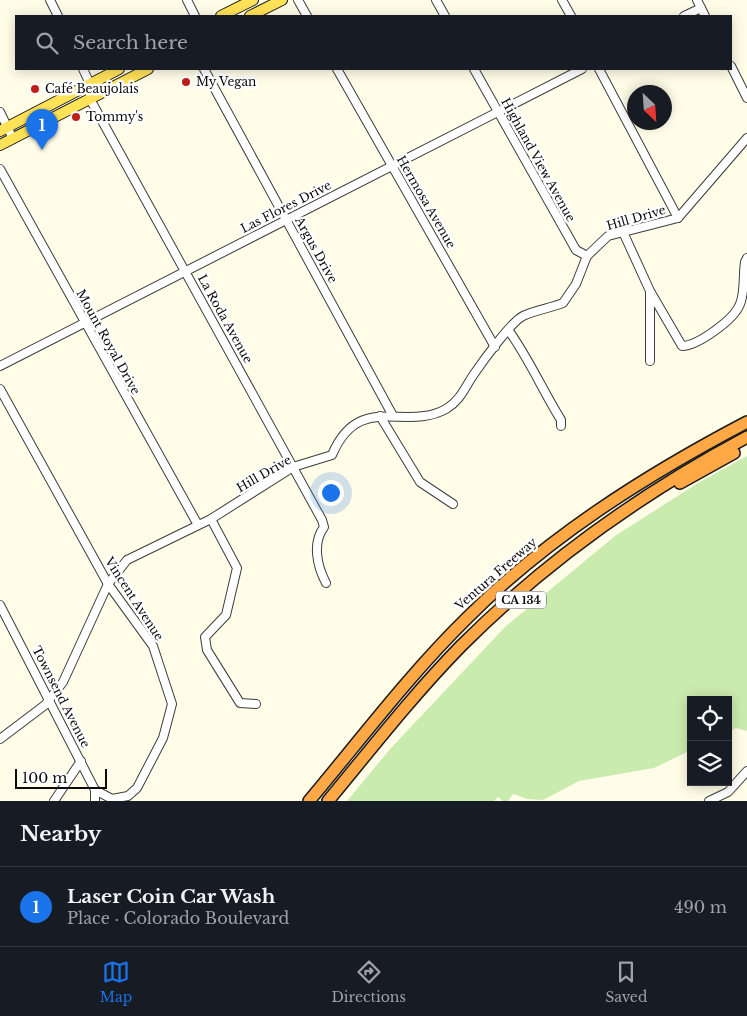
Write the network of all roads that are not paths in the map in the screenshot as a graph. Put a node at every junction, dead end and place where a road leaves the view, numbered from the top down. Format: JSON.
{"nodes":[{"id":1,"x":50,"y":0,"type":"edge"},
{"id":2,"x":187,"y":0,"type":"edge"},
{"id":3,"x":254,"y":0,"type":"edge"},
{"id":4,"x":282,"y":0,"type":"edge"},
{"id":5,"x":298,"y":0,"type":"edge"},
{"id":6,"x":436,"y":0,"type":"edge"},
{"id":7,"x":562,"y":0,"type":"edge"},
{"id":8,"x":699,"y":4,"type":"edge"},
{"id":9,"x":58,"y":15,"type":"edge"},
{"id":10,"x":194,"y":15,"type":"edge"},
{"id":11,"x":223,"y":15,"type":"edge"},
{"id":12,"x":252,"y":15,"type":"edge"},
{"id":13,"x":306,"y":15,"type":"edge"},
{"id":14,"x":444,"y":15,"type":"edge"},
{"id":15,"x":570,"y":15,"type":"edge"},
{"id":16,"x":685,"y":15,"type":"edge"},
{"id":17,"x":732,"y":68,"type":"edge"},
{"id":18,"x":83,"y":70,"type":"edge"},
{"id":19,"x":117,"y":70,"type":"edge"},
{"id":20,"x":146,"y":70,"type":"edge"},
{"id":21,"x":205,"y":70,"type":"edge"},
{"id":22,"x":338,"y":70,"type":"edge"},
{"id":23,"x":475,"y":70,"type":"edge"},
{"id":24,"x":580,"y":70,"type":"edge"},
{"id":25,"x":600,"y":70,"type":"edge"},
{"id":26,"x":90,"y":84,"type":"junction"},
{"id":27,"x":747,"y":98,"type":"edge"},
{"id":28,"x":90,"y":99,"type":"junction"},
{"id":29,"x":0,"y":112,"type":"edge"},
{"id":30,"x":498,"y":112,"type":"junction"},
{"id":31,"x":4,"y":129,"type":"edge"},
{"id":32,"x":13,"y":138,"type":"junction"},
{"id":33,"x":747,"y":138,"type":"edge"},
{"id":34,"x":0,"y":145,"type":"edge"},
{"id":35,"x":392,"y":166,"type":"junction"},
{"id":36,"x":0,"y":169,"type":"edge"},
{"id":37,"x":678,"y":218,"type":"junction"},
{"id":38,"x":286,"y":220,"type":"junction"},
{"id":39,"x":623,"y":232,"type":"junction"},
{"id":40,"x":587,"y":256,"type":"junction"},
{"id":41,"x":747,"y":258,"type":"edge"},
{"id":42,"x":185,"y":271,"type":"junction"},
{"id":43,"x":650,"y":291,"type":"junction"},
{"id":44,"x":84,"y":323,"type":"junction"},
{"id":45,"x":509,"y":331,"type":"junction"},
{"id":46,"x":495,"y":348,"type":"junction"},
{"id":47,"x":650,"y":361,"type":"dead end"},
{"id":48,"x":0,"y":366,"type":"edge"},
{"id":49,"x":0,"y":389,"type":"edge"},
{"id":50,"x":380,"y":416,"type":"junction"},
{"id":51,"x":393,"y":416,"type":"junction"},
{"id":52,"x":747,"y":422,"type":"edge"},
{"id":53,"x":561,"y":426,"type":"dead end"},
{"id":54,"x":747,"y":438,"type":"edge"},
{"id":55,"x":747,"y":446,"type":"edge"},
{"id":56,"x":293,"y":467,"type":"junction"},
{"id":57,"x":453,"y":504,"type":"dead end"},
{"id":58,"x":212,"y":518,"type":"junction"},
{"id":59,"x":198,"y":525,"type":"junction"},
{"id":60,"x":550,"y":546,"type":"junction"},
{"id":61,"x":326,"y":583,"type":"dead end"},
{"id":62,"x":108,"y":584,"type":"junction"},
{"id":63,"x":0,"y":605,"type":"edge"},
{"id":64,"x":50,"y":698,"type":"junction"},
{"id":65,"x":256,"y":704,"type":"dead end"},
{"id":66,"x":0,"y":739,"type":"edge"},
{"id":67,"x":81,"y":761,"type":"junction"},
{"id":68,"x":747,"y":772,"type":"edge"},
{"id":69,"x":95,"y":790,"type":"junction"},
{"id":70,"x":54,"y":801,"type":"edge"},
{"id":71,"x":95,"y":801,"type":"edge"},
{"id":72,"x":309,"y":801,"type":"edge"},
{"id":73,"x":316,"y":801,"type":"edge"},
{"id":74,"x":328,"y":801,"type":"edge"},
{"id":75,"x":336,"y":801,"type":"edge"},
{"id":76,"x":709,"y":801,"type":"edge"}],
"edges":[{"from":1,"to":9,"type":"street"},
{"from":2,"to":10,"type":"street"},
{"from":3,"to":11,"type":"main road"},
{"from":4,"to":12,"type":"main road"},
{"from":5,"to":13,"type":"street"},
{"from":6,"to":14,"type":"street"},
{"from":7,"to":15,"type":"street"},
{"from":8,"to":16,"type":"street"},
{"from":17,"to":27,"type":"street"},
{"from":18,"to":26,"type":"street","name":"La Roda Avenue"},
{"from":19,"to":26,"type":"main road"},
{"from":20,"to":28,"type":"main road"},
{"from":21,"to":38,"type":"street","name":"Argus Drive"},
{"from":22,"to":35,"type":"street","name":"Hermosa Avenue"},
{"from":23,"to":30,"type":"street","name":"Highland View Avenue"},
{"from":24,"to":30,"type":"street","name":"Las Flores Drive"},
{"from":25,"to":37,"type":"street"},
{"from":26,"to":28,"type":"street","name":"La Roda Avenue"},
{"from":26,"to":31,"type":"main road"},
{"from":28,"to":32,"type":"main road"},
{"from":28,"to":42,"type":"street","name":"La Roda Avenue"},
{"from":29,"to":31,"type":"street"},
{"from":30,"to":35,"type":"street","name":"Las Flores Drive"},
{"from":30,"to":40,"type":"street","name":"Highland View Avenue"},
{"from":31,"to":32,"type":"street"},
{"from":32,"to":34,"type":"main road"},
{"from":33,"to":37,"type":"street","name":"Hill Drive"},
{"from":35,"to":38,"type":"street","name":"Las Flores Drive"},
{"from":35,"to":46,"type":"street","name":"Hermosa Avenue"},
{"from":36,"to":44,"type":"street","name":"Mount Royal Drive"},
{"from":37,"to":39,"type":"street","name":"Hill Drive"},
{"from":38,"to":42,"type":"street","name":"Las Flores Drive"},
{"from":38,"to":51,"type":"street","name":"Argus Drive"},
{"from":39,"to":40,"type":"street","name":"Hill Drive"},
{"from":39,"to":43,"type":"street"},
{"from":40,"to":45,"type":"street","name":"Hill Drive"},
{"from":41,"to":43,"type":"street"},
{"from":42,"to":44,"type":"street","name":"Las Flores Drive"},
{"from":42,"to":56,"type":"street","name":"La Roda Avenue"},
{"from":43,"to":47,"type":"street"},
{"from":44,"to":48,"type":"street","name":"Las Flores Drive"},
{"from":44,"to":59,"type":"street","name":"Mount Royal Drive"},
{"from":45,"to":46,"type":"street","name":"Hill Drive"},
{"from":45,"to":53,"type":"street"},
{"from":46,"to":51,"type":"street","name":"Hill Drive"},
{"from":49,"to":62,"type":"street","name":"Vincent Avenue"},
{"from":50,"to":51,"type":"street","name":"Hill Drive"},
{"from":50,"to":56,"type":"street","name":"Hill Drive"},
{"from":50,"to":57,"type":"street"},
{"from":52,"to":60,"type":"highway","name":"Ventura Freeway","number":"CA 134"},
{"from":54,"to":74,"type":"highway"},
{"from":55,"to":75,"type":"highway","number":"CA 134"},
{"from":56,"to":58,"type":"street","name":"Hill Drive"},
{"from":56,"to":61,"type":"street","name":"La Roda Avenue"},
{"from":58,"to":59,"type":"street","name":"Hill Drive"},
{"from":58,"to":65,"type":"street"},
{"from":59,"to":62,"type":"street","name":"Hill Drive"},
{"from":60,"to":72,"type":"highway","name":"Ventura Freeway","number":"CA 134"},
{"from":60,"to":73,"type":"highway"},
{"from":62,"to":64,"type":"street","name":"Hill Drive"},
{"from":62,"to":69,"type":"street","name":"Vincent Avenue"},
{"from":63,"to":64,"type":"street","name":"Townsend Avenue"},
{"from":64,"to":66,"type":"street","name":"Hill Drive"},
{"from":64,"to":67,"type":"street","name":"Townsend Avenue"},
{"from":67,"to":69,"type":"street","name":"Townsend Avenue"},
{"from":67,"to":70,"type":"street"},
{"from":68,"to":76,"type":"street"},
{"from":69,"to":71,"type":"street","name":"Townsend Avenue"}]}
